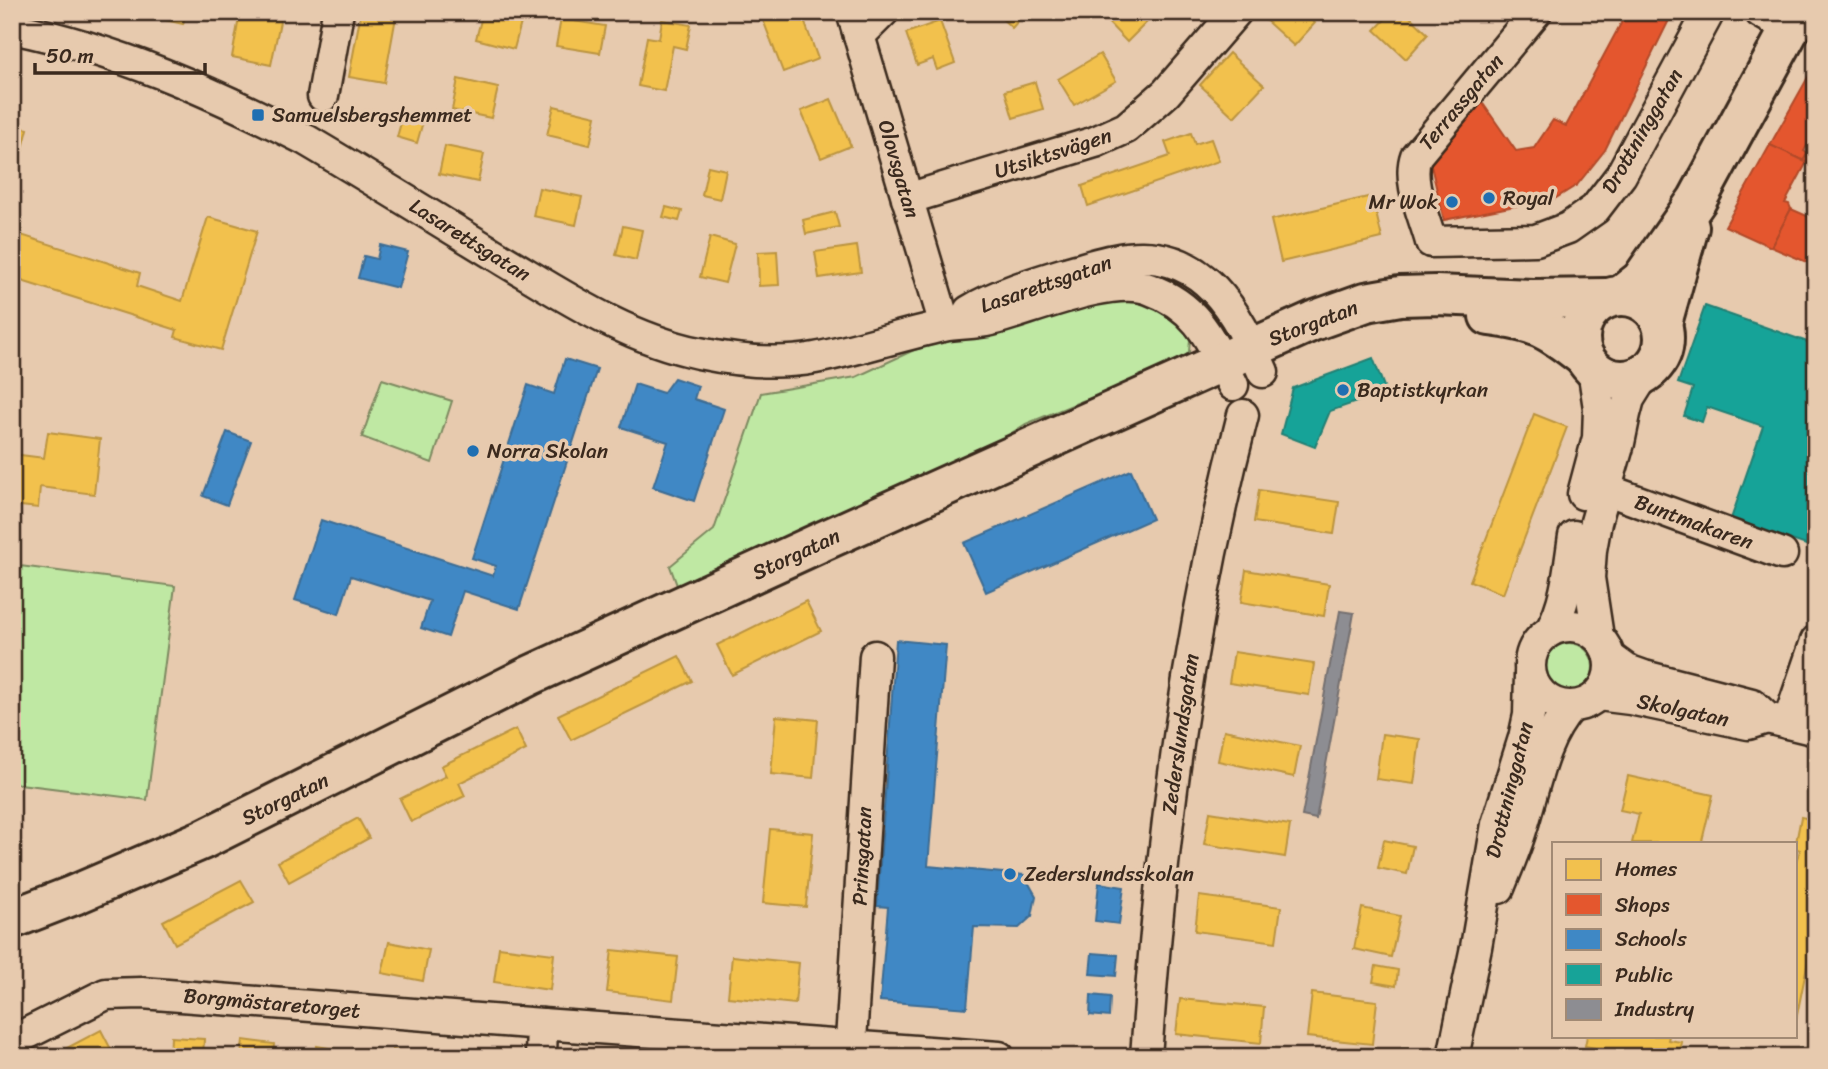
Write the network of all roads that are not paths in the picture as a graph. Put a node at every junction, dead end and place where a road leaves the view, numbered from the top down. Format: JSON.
{"nodes":[{"id":1,"x":338,"y":12,"type":"edge"},
{"id":2,"x":883,"y":12,"type":"edge"},
{"id":3,"x":1236,"y":12,"type":"edge"},
{"id":4,"x":1536,"y":12,"type":"edge"},
{"id":5,"x":1709,"y":12,"type":"edge"},
{"id":6,"x":1783,"y":18,"type":"edge"},
{"id":7,"x":856,"y":24,"type":"edge"},
{"id":8,"x":12,"y":28,"type":"edge"},
{"id":9,"x":323,"y":96,"type":"dead end"},
{"id":10,"x":907,"y":199,"type":"junction"},
{"id":11,"x":1697,"y":200,"type":"junction"},
{"id":12,"x":1432,"y":242,"type":"joint"},
{"id":13,"x":1615,"y":296,"type":"junction"},
{"id":14,"x":1662,"y":323,"type":"junction"},
{"id":15,"x":945,"y":326,"type":"junction"},
{"id":16,"x":1589,"y":363,"type":"junction"},
{"id":17,"x":1644,"y":374,"type":"junction"},
{"id":18,"x":1242,"y":376,"type":"junction"},
{"id":19,"x":1605,"y":489,"type":"junction"},
{"id":20,"x":1782,"y":554,"type":"dead end"},
{"id":21,"x":1551,"y":630,"type":"junction"},
{"id":22,"x":1816,"y":641,"type":"edge"},
{"id":23,"x":1604,"y":647,"type":"junction"},
{"id":24,"x":874,"y":656,"type":"dead end"},
{"id":25,"x":1530,"y":674,"type":"junction"},
{"id":26,"x":1598,"y":695,"type":"junction"},
{"id":27,"x":1571,"y":707,"type":"junction"},
{"id":28,"x":1790,"y":723,"type":"edge"},
{"id":29,"x":12,"y":919,"type":"edge"},
{"id":30,"x":12,"y":938,"type":"edge"},
{"id":31,"x":1476,"y":947,"type":"junction"},
{"id":32,"x":541,"y":1024,"type":"junction"},
{"id":33,"x":12,"y":1041,"type":"edge"},
{"id":34,"x":850,"y":1052,"type":"edge"},
{"id":35,"x":541,"y":1057,"type":"edge"},
{"id":36,"x":999,"y":1057,"type":"edge"},
{"id":37,"x":1146,"y":1057,"type":"edge"},
{"id":38,"x":1452,"y":1057,"type":"edge"}],
"edges":[{"from":1,"to":9,"type":"street"},
{"from":2,"to":7,"type":"street"},
{"from":3,"to":10,"type":"street","name":"Utsiktsvägen"},
{"from":4,"to":12,"type":"street","name":"Terrassgatan"},
{"from":5,"to":12,"type":"street","name":"Drottninggatan"},
{"from":6,"to":11,"type":"main road"},
{"from":7,"to":10,"type":"street","name":"Olovsgatan"},
{"from":8,"to":15,"type":"street","name":"Lasarettsgatan"},
{"from":10,"to":15,"type":"street","name":"Olovsgatan"},
{"from":11,"to":13,"type":"main road"},
{"from":11,"to":14,"type":"main road"},
{"from":13,"to":14,"type":"main road"},
{"from":13,"to":16,"type":"main road"},
{"from":13,"to":18,"type":"main road","name":"Storgatan"},
{"from":14,"to":17,"type":"main road"},
{"from":15,"to":18,"type":"street","name":"Lasarettsgatan"},
{"from":16,"to":17,"type":"main road"},
{"from":16,"to":18,"type":"main road","name":"Storgatan"},
{"from":16,"to":21,"type":"street"},
{"from":17,"to":19,"type":"street"},
{"from":18,"to":29,"type":"main road","name":"Storgatan"},
{"from":18,"to":30,"type":"main road","name":"Storgatan"},
{"from":18,"to":37,"type":"street","name":"Zederslundsgatan"},
{"from":19,"to":20,"type":"street","name":"Buntmakaren"},
{"from":19,"to":23,"type":"street"},
{"from":21,"to":23,"type":"street"},
{"from":21,"to":25,"type":"street"},
{"from":22,"to":28,"type":"street"},
{"from":23,"to":26,"type":"street"},
{"from":23,"to":28,"type":"street","name":"Skolgatan"},
{"from":24,"to":34,"type":"street","name":"Prinsgatan"},
{"from":25,"to":27,"type":"street"},
{"from":25,"to":31,"type":"street","name":"Drottninggatan"},
{"from":26,"to":27,"type":"street"},
{"from":26,"to":28,"type":"street","name":"Skolgatan"},
{"from":27,"to":31,"type":"street","name":"Drottninggatan"},
{"from":31,"to":38,"type":"street","name":"Drottninggatan"},
{"from":32,"to":33,"type":"street","name":"Borgmästaretorget"},
{"from":32,"to":34,"type":"street","name":"Borgmästaretorget"},
{"from":32,"to":35,"type":"street"},
{"from":34,"to":36,"type":"street","name":"Borgmästaretorget"}]}
